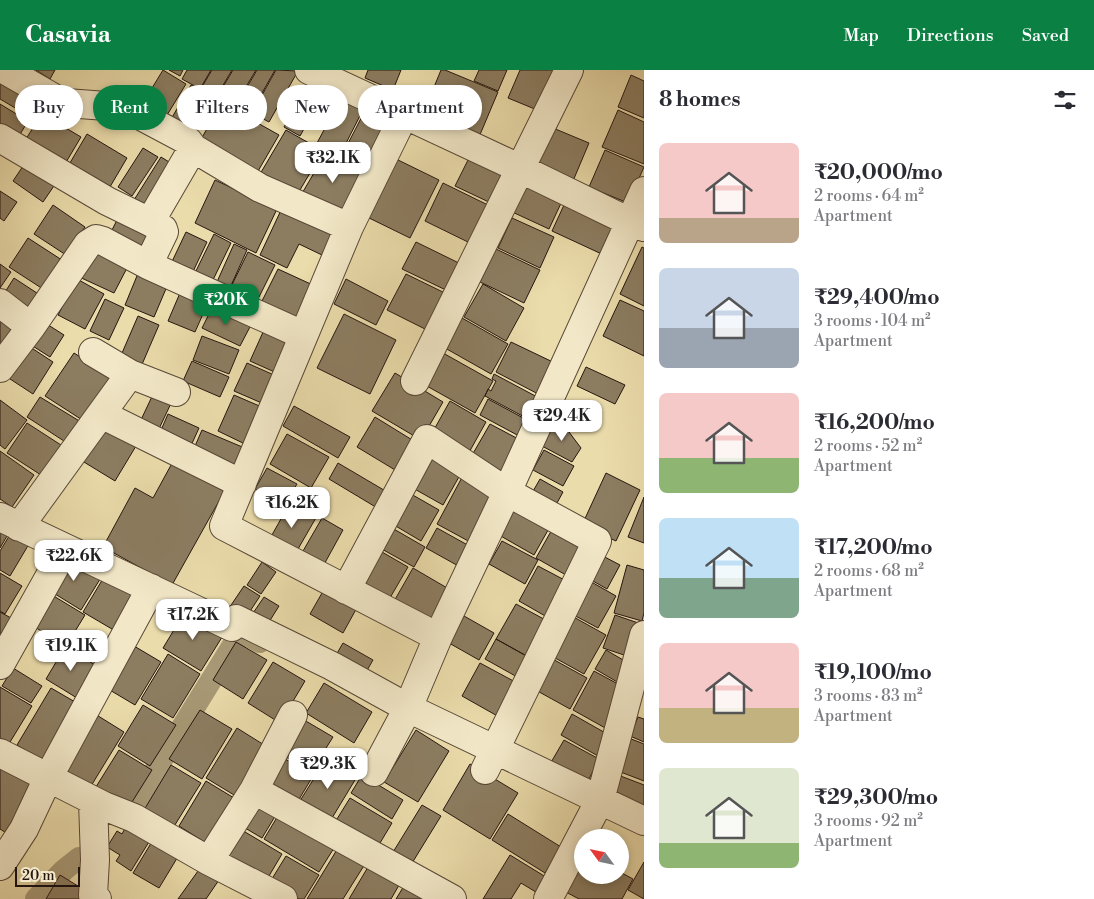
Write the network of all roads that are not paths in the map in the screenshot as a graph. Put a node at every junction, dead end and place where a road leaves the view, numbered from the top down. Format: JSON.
{"nodes":[{"id":1,"x":5,"y":70,"type":"edge"},
{"id":2,"x":309,"y":70,"type":"edge"},
{"id":3,"x":569,"y":70,"type":"edge"},
{"id":4,"x":358,"y":93,"type":"edge"},
{"id":5,"x":397,"y":130,"type":"edge"},
{"id":6,"x":436,"y":130,"type":"edge"},
{"id":7,"x":0,"y":138,"type":"edge"},
{"id":8,"x":194,"y":148,"type":"junction"},
{"id":9,"x":521,"y":169,"type":"junction"},
{"id":10,"x":644,"y":191,"type":"edge"},
{"id":11,"x":150,"y":222,"type":"junction"},
{"id":12,"x":637,"y":224,"type":"edge"},
{"id":13,"x":349,"y":227,"type":"junction"},
{"id":14,"x":148,"y":265,"type":"junction"},
{"id":15,"x":0,"y":303,"type":"edge"},
{"id":16,"x":31,"y":327,"type":"junction"},
{"id":17,"x":303,"y":335,"type":"junction"},
{"id":18,"x":93,"y":352,"type":"dead end"},
{"id":19,"x":0,"y":368,"type":"edge"},
{"id":20,"x":130,"y":374,"type":"junction"},
{"id":21,"x":415,"y":381,"type":"dead end"},
{"id":22,"x":176,"y":392,"type":"dead end"},
{"id":23,"x":101,"y":414,"type":"junction"},
{"id":24,"x":242,"y":484,"type":"junction"},
{"id":25,"x":507,"y":492,"type":"junction"},
{"id":26,"x":10,"y":522,"type":"edge"},
{"id":27,"x":65,"y":548,"type":"junction"},
{"id":28,"x":151,"y":588,"type":"junction"},
{"id":29,"x":346,"y":590,"type":"junction"},
{"id":30,"x":644,"y":635,"type":"edge"},
{"id":31,"x":438,"y":637,"type":"junction"},
{"id":32,"x":0,"y":665,"type":"edge"},
{"id":33,"x":293,"y":715,"type":"dead end"},
{"id":34,"x":403,"y":718,"type":"junction"},
{"id":35,"x":0,"y":753,"type":"edge"},
{"id":36,"x":490,"y":760,"type":"junction"},
{"id":37,"x":374,"y":772,"type":"dead end"},
{"id":38,"x":48,"y":778,"type":"junction"},
{"id":39,"x":254,"y":790,"type":"junction"},
{"id":40,"x":600,"y":800,"type":"junction"},
{"id":41,"x":93,"y":801,"type":"junction"},
{"id":42,"x":644,"y":821,"type":"edge"},
{"id":43,"x":209,"y":861,"type":"junction"},
{"id":44,"x":0,"y":866,"type":"edge"},
{"id":45,"x":93,"y":898,"type":"edge"},
{"id":46,"x":283,"y":899,"type":"edge"},
{"id":47,"x":452,"y":899,"type":"edge"},
{"id":48,"x":548,"y":899,"type":"edge"}],
"edges":[{"from":1,"to":8,"type":"street"},
{"from":2,"to":4,"type":"street"},
{"from":3,"to":9,"type":"street"},
{"from":5,"to":13,"type":"street"},
{"from":6,"to":9,"type":"street"},
{"from":7,"to":11,"type":"street"},
{"from":8,"to":11,"type":"street"},
{"from":8,"to":13,"type":"street"},
{"from":9,"to":12,"type":"street"},
{"from":9,"to":21,"type":"street"},
{"from":10,"to":12,"type":"street"},
{"from":11,"to":14,"type":"street"},
{"from":12,"to":25,"type":"street"},
{"from":13,"to":17,"type":"street"},
{"from":14,"to":16,"type":"street"},
{"from":14,"to":17,"type":"street"},
{"from":15,"to":16,"type":"street"},
{"from":16,"to":19,"type":"street"},
{"from":17,"to":24,"type":"street"},
{"from":18,"to":20,"type":"street"},
{"from":20,"to":22,"type":"street"},
{"from":20,"to":23,"type":"street"},
{"from":23,"to":24,"type":"street"},
{"from":23,"to":26,"type":"street"},
{"from":24,"to":29,"type":"street"},
{"from":25,"to":29,"type":"street"},
{"from":25,"to":31,"type":"street"},
{"from":25,"to":36,"type":"street"},
{"from":26,"to":27,"type":"street"},
{"from":27,"to":28,"type":"street"},
{"from":27,"to":32,"type":"street"},
{"from":28,"to":34,"type":"street"},
{"from":28,"to":38,"type":"street"},
{"from":29,"to":31,"type":"street"},
{"from":30,"to":40,"type":"street"},
{"from":31,"to":34,"type":"street"},
{"from":33,"to":39,"type":"street"},
{"from":34,"to":36,"type":"street"},
{"from":34,"to":37,"type":"street"},
{"from":35,"to":38,"type":"street"},
{"from":36,"to":40,"type":"street"},
{"from":38,"to":41,"type":"street"},
{"from":38,"to":44,"type":"street"},
{"from":39,"to":43,"type":"street"},
{"from":39,"to":47,"type":"street"},
{"from":40,"to":42,"type":"street"},
{"from":40,"to":48,"type":"street"},
{"from":41,"to":43,"type":"street"},
{"from":41,"to":45,"type":"street"},
{"from":43,"to":46,"type":"street"}]}
